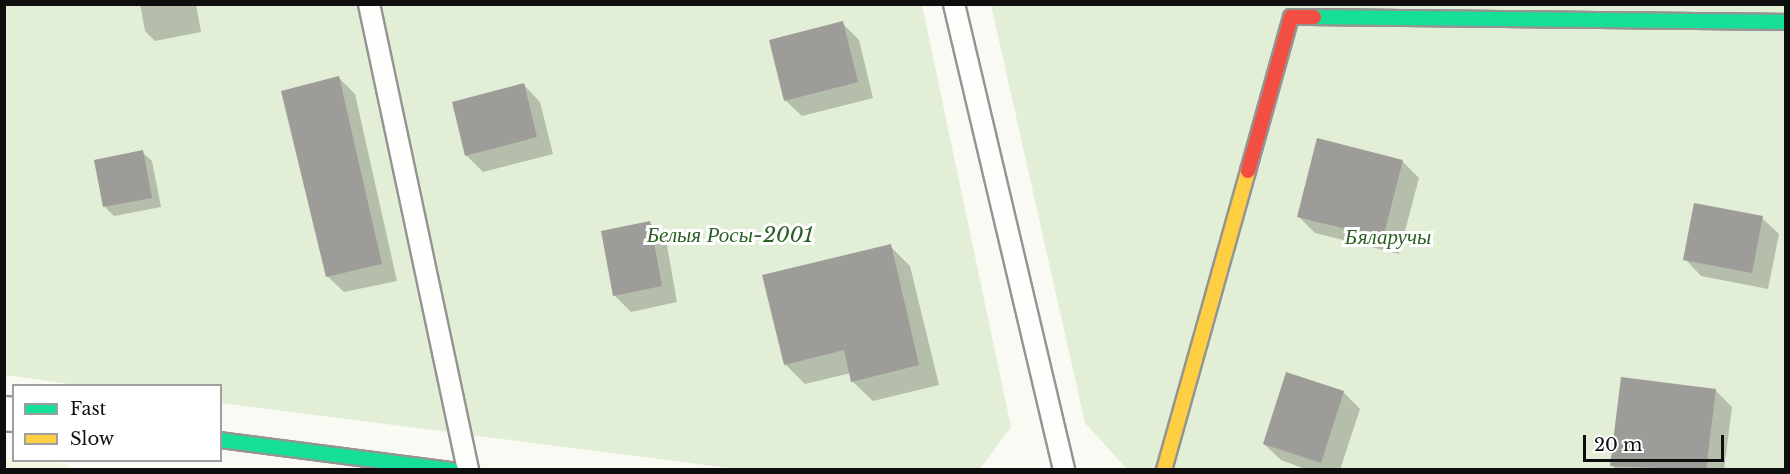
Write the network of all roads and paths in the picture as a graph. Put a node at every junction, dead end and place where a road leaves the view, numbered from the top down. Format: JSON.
{"nodes":[{"id":1,"x":369,"y":4,"type":"edge"},
{"id":2,"x":954,"y":4,"type":"edge"},
{"id":3,"x":1785,"y":22,"type":"edge"},
{"id":4,"x":222,"y":440,"type":"edge"},
{"id":5,"x":451,"y":470,"type":"edge"},
{"id":6,"x":468,"y":470,"type":"edge"},
{"id":7,"x":1064,"y":470,"type":"edge"},
{"id":8,"x":1164,"y":470,"type":"edge"}],
"edges":[{"from":1,"to":6,"type":"lane"},
{"from":2,"to":7,"type":"lane"},
{"from":3,"to":8,"type":"street"},
{"from":4,"to":5,"type":"street"}]}
